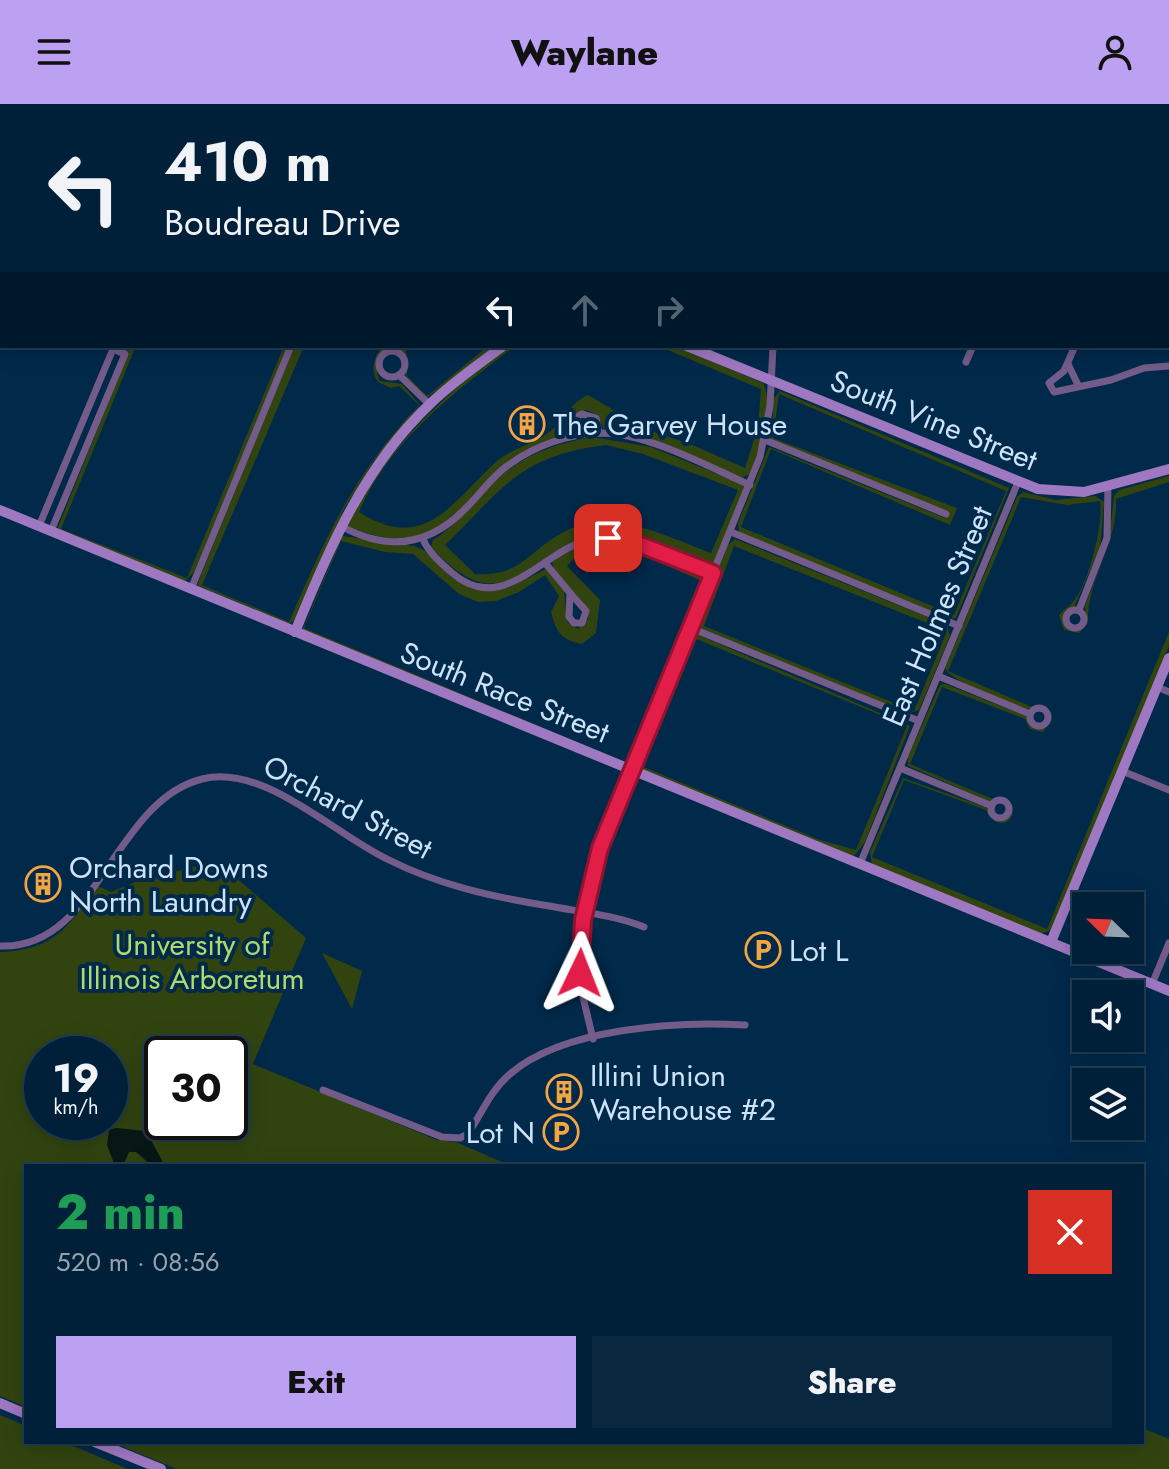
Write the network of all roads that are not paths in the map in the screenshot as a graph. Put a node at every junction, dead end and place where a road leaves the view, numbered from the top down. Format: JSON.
{"nodes":[{"id":1,"x":290,"y":348,"type":"edge"},
{"id":2,"x":500,"y":348,"type":"edge"},
{"id":3,"x":692,"y":348,"type":"edge"},
{"id":4,"x":773,"y":348,"type":"edge"},
{"id":5,"x":972,"y":348,"type":"edge"},
{"id":6,"x":1074,"y":348,"type":"edge"},
{"id":7,"x":966,"y":362,"type":"dead end"},
{"id":8,"x":1068,"y":364,"type":"junction"},
{"id":9,"x":1169,"y":366,"type":"edge"},
{"id":10,"x":399,"y":375,"type":"dead end"},
{"id":11,"x":773,"y":381,"type":"junction"},
{"id":12,"x":1078,"y":385,"type":"junction"},
{"id":13,"x":429,"y":404,"type":"junction"},
{"id":14,"x":599,"y":433,"type":"junction"},
{"id":15,"x":568,"y":437,"type":"junction"},
{"id":16,"x":765,"y":440,"type":"junction"},
{"id":17,"x":72,"y":448,"type":"junction"},
{"id":18,"x":84,"y":453,"type":"junction"},
{"id":19,"x":1169,"y":469,"type":"edge"},
{"id":20,"x":1018,"y":482,"type":"junction"},
{"id":21,"x":750,"y":485,"type":"junction"},
{"id":22,"x":1108,"y":486,"type":"junction"},
{"id":23,"x":0,"y":510,"type":"edge"},
{"id":24,"x":946,"y":514,"type":"dead end"},
{"id":25,"x":39,"y":526,"type":"junction"},
{"id":26,"x":341,"y":526,"type":"junction"},
{"id":27,"x":51,"y":531,"type":"junction"},
{"id":28,"x":731,"y":532,"type":"junction"},
{"id":29,"x":423,"y":539,"type":"junction"},
{"id":30,"x":546,"y":564,"type":"junction"},
{"id":31,"x":713,"y":573,"type":"junction"},
{"id":32,"x":191,"y":589,"type":"junction"},
{"id":33,"x":570,"y":593,"type":"dead end"},
{"id":34,"x":1079,"y":610,"type":"dead end"},
{"id":35,"x":959,"y":626,"type":"junction"},
{"id":36,"x":691,"y":628,"type":"junction"},
{"id":37,"x":295,"y":632,"type":"junction"},
{"id":38,"x":1169,"y":658,"type":"edge"},
{"id":39,"x":938,"y":676,"type":"junction"},
{"id":40,"x":1157,"y":687,"type":"junction"},
{"id":41,"x":1169,"y":692,"type":"edge"},
{"id":42,"x":1030,"y":714,"type":"dead end"},
{"id":43,"x":919,"y":721,"type":"junction"},
{"id":44,"x":900,"y":768,"type":"junction"},
{"id":45,"x":632,"y":770,"type":"junction"},
{"id":46,"x":1122,"y":771,"type":"junction"},
{"id":47,"x":1169,"y":790,"type":"edge"},
{"id":48,"x":992,"y":806,"type":"dead end"},
{"id":49,"x":860,"y":864,"type":"junction"},
{"id":50,"x":584,"y":911,"type":"junction"},
{"id":51,"x":644,"y":927,"type":"dead end"},
{"id":52,"x":1051,"y":942,"type":"junction"},
{"id":53,"x":1169,"y":943,"type":"edge"},
{"id":54,"x":0,"y":946,"type":"edge"},
{"id":55,"x":1152,"y":984,"type":"junction"},
{"id":56,"x":1169,"y":991,"type":"edge"},
{"id":57,"x":745,"y":1025,"type":"dead end"},
{"id":58,"x":593,"y":1039,"type":"junction"},
{"id":59,"x":323,"y":1090,"type":"dead end"},
{"id":60,"x":0,"y":1403,"type":"edge"},
{"id":61,"x":24,"y":1413,"type":"edge"},
{"id":62,"x":100,"y":1444,"type":"edge"},
{"id":63,"x":161,"y":1469,"type":"edge"}],
"edges":[{"from":1,"to":32,"type":"street"},
{"from":2,"to":13,"type":"street"},
{"from":3,"to":11,"type":"street","name":"South Vine Street"},
{"from":4,"to":11,"type":"street"},
{"from":5,"to":7,"type":"street"},
{"from":6,"to":8,"type":"street"},
{"from":8,"to":12,"type":"street"},
{"from":8,"to":12,"type":"street"},
{"from":9,"to":12,"type":"street"},
{"from":10,"to":13,"type":"street"},
{"from":11,"to":16,"type":"street"},
{"from":11,"to":20,"type":"street","name":"South Vine Street"},
{"from":13,"to":26,"type":"street"},
{"from":14,"to":15,"type":"street"},
{"from":14,"to":15,"type":"street"},
{"from":14,"to":21,"type":"street"},
{"from":15,"to":29,"type":"street"},
{"from":16,"to":21,"type":"street"},
{"from":16,"to":24,"type":"street"},
{"from":17,"to":18,"type":"street"},
{"from":17,"to":18,"type":"street"},
{"from":17,"to":25,"type":"street"},
{"from":18,"to":27,"type":"street"},
{"from":19,"to":22,"type":"street","name":"South Vine Street"},
{"from":20,"to":22,"type":"street","name":"South Vine Street"},
{"from":20,"to":35,"type":"street","name":"East Holmes Street"},
{"from":21,"to":28,"type":"street"},
{"from":22,"to":34,"type":"street"},
{"from":23,"to":25,"type":"street","name":"South Race Street"},
{"from":25,"to":27,"type":"street","name":"South Race Street"},
{"from":26,"to":29,"type":"street"},
{"from":26,"to":37,"type":"street"},
{"from":27,"to":32,"type":"street","name":"South Race Street"},
{"from":28,"to":31,"type":"street"},
{"from":28,"to":35,"type":"street"},
{"from":29,"to":30,"type":"street"},
{"from":30,"to":31,"type":"street"},
{"from":30,"to":33,"type":"street"},
{"from":31,"to":36,"type":"street"},
{"from":32,"to":37,"type":"street","name":"South Race Street"},
{"from":35,"to":39,"type":"street","name":"East Holmes Street"},
{"from":36,"to":43,"type":"street"},
{"from":36,"to":45,"type":"street"},
{"from":37,"to":45,"type":"street","name":"South Race Street"},
{"from":38,"to":40,"type":"street"},
{"from":39,"to":42,"type":"street"},
{"from":39,"to":43,"type":"street","name":"East Holmes Street"},
{"from":40,"to":41,"type":"street"},
{"from":40,"to":46,"type":"street"},
{"from":43,"to":44,"type":"street","name":"East Holmes Street"},
{"from":44,"to":48,"type":"street"},
{"from":44,"to":49,"type":"street","name":"East Holmes Street"},
{"from":45,"to":49,"type":"street","name":"South Race Street"},
{"from":45,"to":50,"type":"street"},
{"from":46,"to":47,"type":"street"},
{"from":46,"to":52,"type":"street"},
{"from":49,"to":52,"type":"street","name":"South Race Street"},
{"from":50,"to":51,"type":"street","name":"Orchard Street"},
{"from":50,"to":54,"type":"street","name":"Orchard Street"},
{"from":50,"to":58,"type":"street"},
{"from":52,"to":55,"type":"street","name":"South Race Street"},
{"from":53,"to":55,"type":"street"},
{"from":55,"to":56,"type":"street","name":"South Race Street"},
{"from":57,"to":58,"type":"street"},
{"from":58,"to":59,"type":"street"},
{"from":60,"to":61,"type":"street"},
{"from":62,"to":63,"type":"street"}]}
